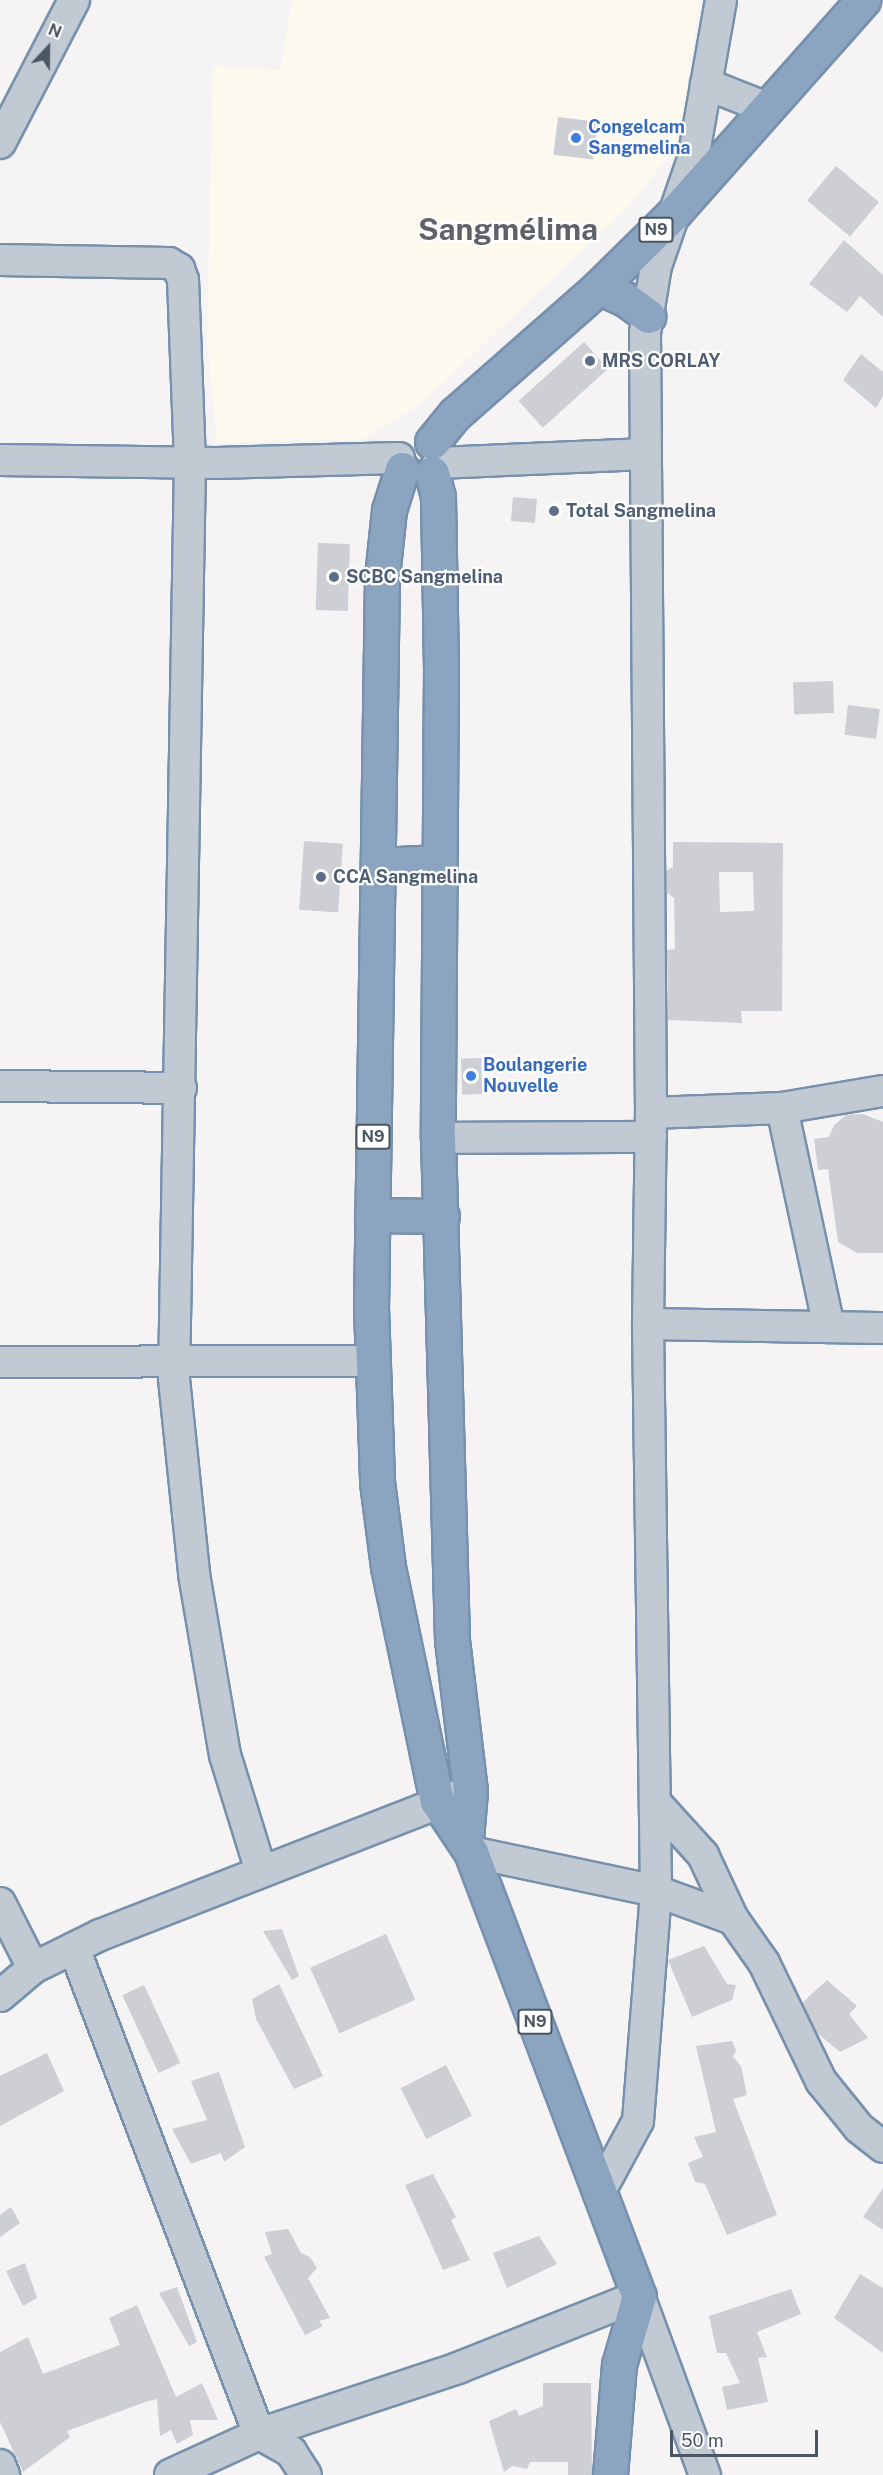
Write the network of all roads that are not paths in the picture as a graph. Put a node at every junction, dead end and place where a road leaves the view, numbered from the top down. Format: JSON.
{"nodes":[{"id":1,"x":74,"y":0,"type":"edge"},
{"id":2,"x":721,"y":0,"type":"edge"},
{"id":3,"x":863,"y":0,"type":"edge"},
{"id":4,"x":706,"y":84,"type":"junction"},
{"id":5,"x":767,"y":108,"type":"junction"},
{"id":6,"x":2,"y":131,"type":"edge"},
{"id":7,"x":674,"y":213,"type":"junction"},
{"id":8,"x":0,"y":260,"type":"edge"},
{"id":9,"x":599,"y":287,"type":"junction"},
{"id":10,"x":648,"y":316,"type":"junction"},
{"id":11,"x":646,"y":454,"type":"junction"},
{"id":12,"x":0,"y":460,"type":"edge"},
{"id":13,"x":421,"y":461,"type":"junction"},
{"id":14,"x":190,"y":463,"type":"junction"},
{"id":15,"x":439,"y":862,"type":"junction"},
{"id":16,"x":378,"y":865,"type":"junction"},
{"id":17,"x":0,"y":1086,"type":"edge"},
{"id":18,"x":181,"y":1088,"type":"junction"},
{"id":19,"x":883,"y":1091,"type":"edge"},
{"id":20,"x":782,"y":1108,"type":"junction"},
{"id":21,"x":651,"y":1125,"type":"junction"},
{"id":22,"x":438,"y":1138,"type":"junction"},
{"id":23,"x":372,"y":1215,"type":"junction"},
{"id":24,"x":442,"y":1216,"type":"junction"},
{"id":25,"x":648,"y":1324,"type":"junction"},
{"id":26,"x":829,"y":1327,"type":"junction"},
{"id":27,"x":883,"y":1328,"type":"edge"},
{"id":28,"x":373,"y":1361,"type":"junction"},
{"id":29,"x":0,"y":1362,"type":"edge"},
{"id":30,"x":174,"y":1362,"type":"junction"},
{"id":31,"x":470,"y":1791,"type":"junction"},
{"id":32,"x":437,"y":1801,"type":"junction"},
{"id":33,"x":655,"y":1802,"type":"junction"},
{"id":34,"x":469,"y":1845,"type":"junction"},
{"id":35,"x":261,"y":1871,"type":"junction"},
{"id":36,"x":656,"y":1891,"type":"junction"},
{"id":37,"x":0,"y":1903,"type":"edge"},
{"id":38,"x":733,"y":1918,"type":"junction"},
{"id":39,"x":74,"y":1948,"type":"junction"},
{"id":40,"x":33,"y":1968,"type":"junction"},
{"id":41,"x":0,"y":1996,"type":"edge"},
{"id":42,"x":883,"y":2147,"type":"edge"},
{"id":43,"x":599,"y":2193,"type":"junction"},
{"id":44,"x":639,"y":2296,"type":"junction"},
{"id":45,"x":260,"y":2434,"type":"junction"},
{"id":46,"x":0,"y":2465,"type":"edge"},
{"id":47,"x":4,"y":2475,"type":"edge"},
{"id":48,"x":170,"y":2475,"type":"edge"},
{"id":49,"x":306,"y":2475,"type":"edge"},
{"id":50,"x":610,"y":2475,"type":"edge"},
{"id":51,"x":705,"y":2475,"type":"edge"}],
"edges":[{"from":1,"to":6,"type":"street"},
{"from":2,"to":4,"type":"street"},
{"from":3,"to":5,"type":"highway","number":"N9"},
{"from":4,"to":5,"type":"street"},
{"from":4,"to":7,"type":"street"},
{"from":5,"to":7,"type":"highway","number":"N9"},
{"from":7,"to":9,"type":"highway","number":"N9"},
{"from":7,"to":10,"type":"street"},
{"from":8,"to":14,"type":"street"},
{"from":9,"to":10,"type":"highway"},
{"from":9,"to":13,"type":"highway","number":"N9"},
{"from":10,"to":11,"type":"street"},
{"from":11,"to":13,"type":"street"},
{"from":11,"to":21,"type":"street"},
{"from":12,"to":14,"type":"street"},
{"from":13,"to":14,"type":"street"},
{"from":13,"to":15,"type":"highway","number":"N9"},
{"from":13,"to":16,"type":"highway","number":"N9"},
{"from":14,"to":18,"type":"street"},
{"from":15,"to":16,"type":"highway"},
{"from":15,"to":22,"type":"highway","number":"N9"},
{"from":16,"to":23,"type":"highway","number":"N9"},
{"from":17,"to":18,"type":"street"},
{"from":18,"to":30,"type":"street"},
{"from":19,"to":20,"type":"street"},
{"from":20,"to":21,"type":"street"},
{"from":20,"to":26,"type":"street"},
{"from":21,"to":22,"type":"street"},
{"from":21,"to":25,"type":"street"},
{"from":22,"to":24,"type":"highway","number":"N9"},
{"from":23,"to":24,"type":"highway"},
{"from":23,"to":28,"type":"highway","number":"N9"},
{"from":24,"to":31,"type":"highway","number":"N9"},
{"from":25,"to":26,"type":"street"},
{"from":25,"to":33,"type":"street"},
{"from":26,"to":27,"type":"street"},
{"from":28,"to":30,"type":"street"},
{"from":28,"to":32,"type":"highway","number":"N9"},
{"from":29,"to":30,"type":"street"},
{"from":30,"to":35,"type":"street"},
{"from":31,"to":32,"type":"street"},
{"from":31,"to":34,"type":"highway","number":"N9"},
{"from":32,"to":34,"type":"highway","number":"N9"},
{"from":32,"to":35,"type":"street"},
{"from":33,"to":36,"type":"street"},
{"from":33,"to":38,"type":"street"},
{"from":34,"to":36,"type":"street"},
{"from":34,"to":43,"type":"highway","number":"N9"},
{"from":35,"to":39,"type":"street"},
{"from":36,"to":38,"type":"street"},
{"from":36,"to":43,"type":"street"},
{"from":37,"to":40,"type":"street"},
{"from":38,"to":42,"type":"street"},
{"from":39,"to":40,"type":"street"},
{"from":39,"to":45,"type":"street"},
{"from":40,"to":41,"type":"street"},
{"from":43,"to":44,"type":"highway","number":"N9"},
{"from":44,"to":45,"type":"street"},
{"from":44,"to":50,"type":"highway"},
{"from":44,"to":51,"type":"street"},
{"from":45,"to":48,"type":"street"},
{"from":45,"to":49,"type":"street"},
{"from":46,"to":47,"type":"street"}]}
